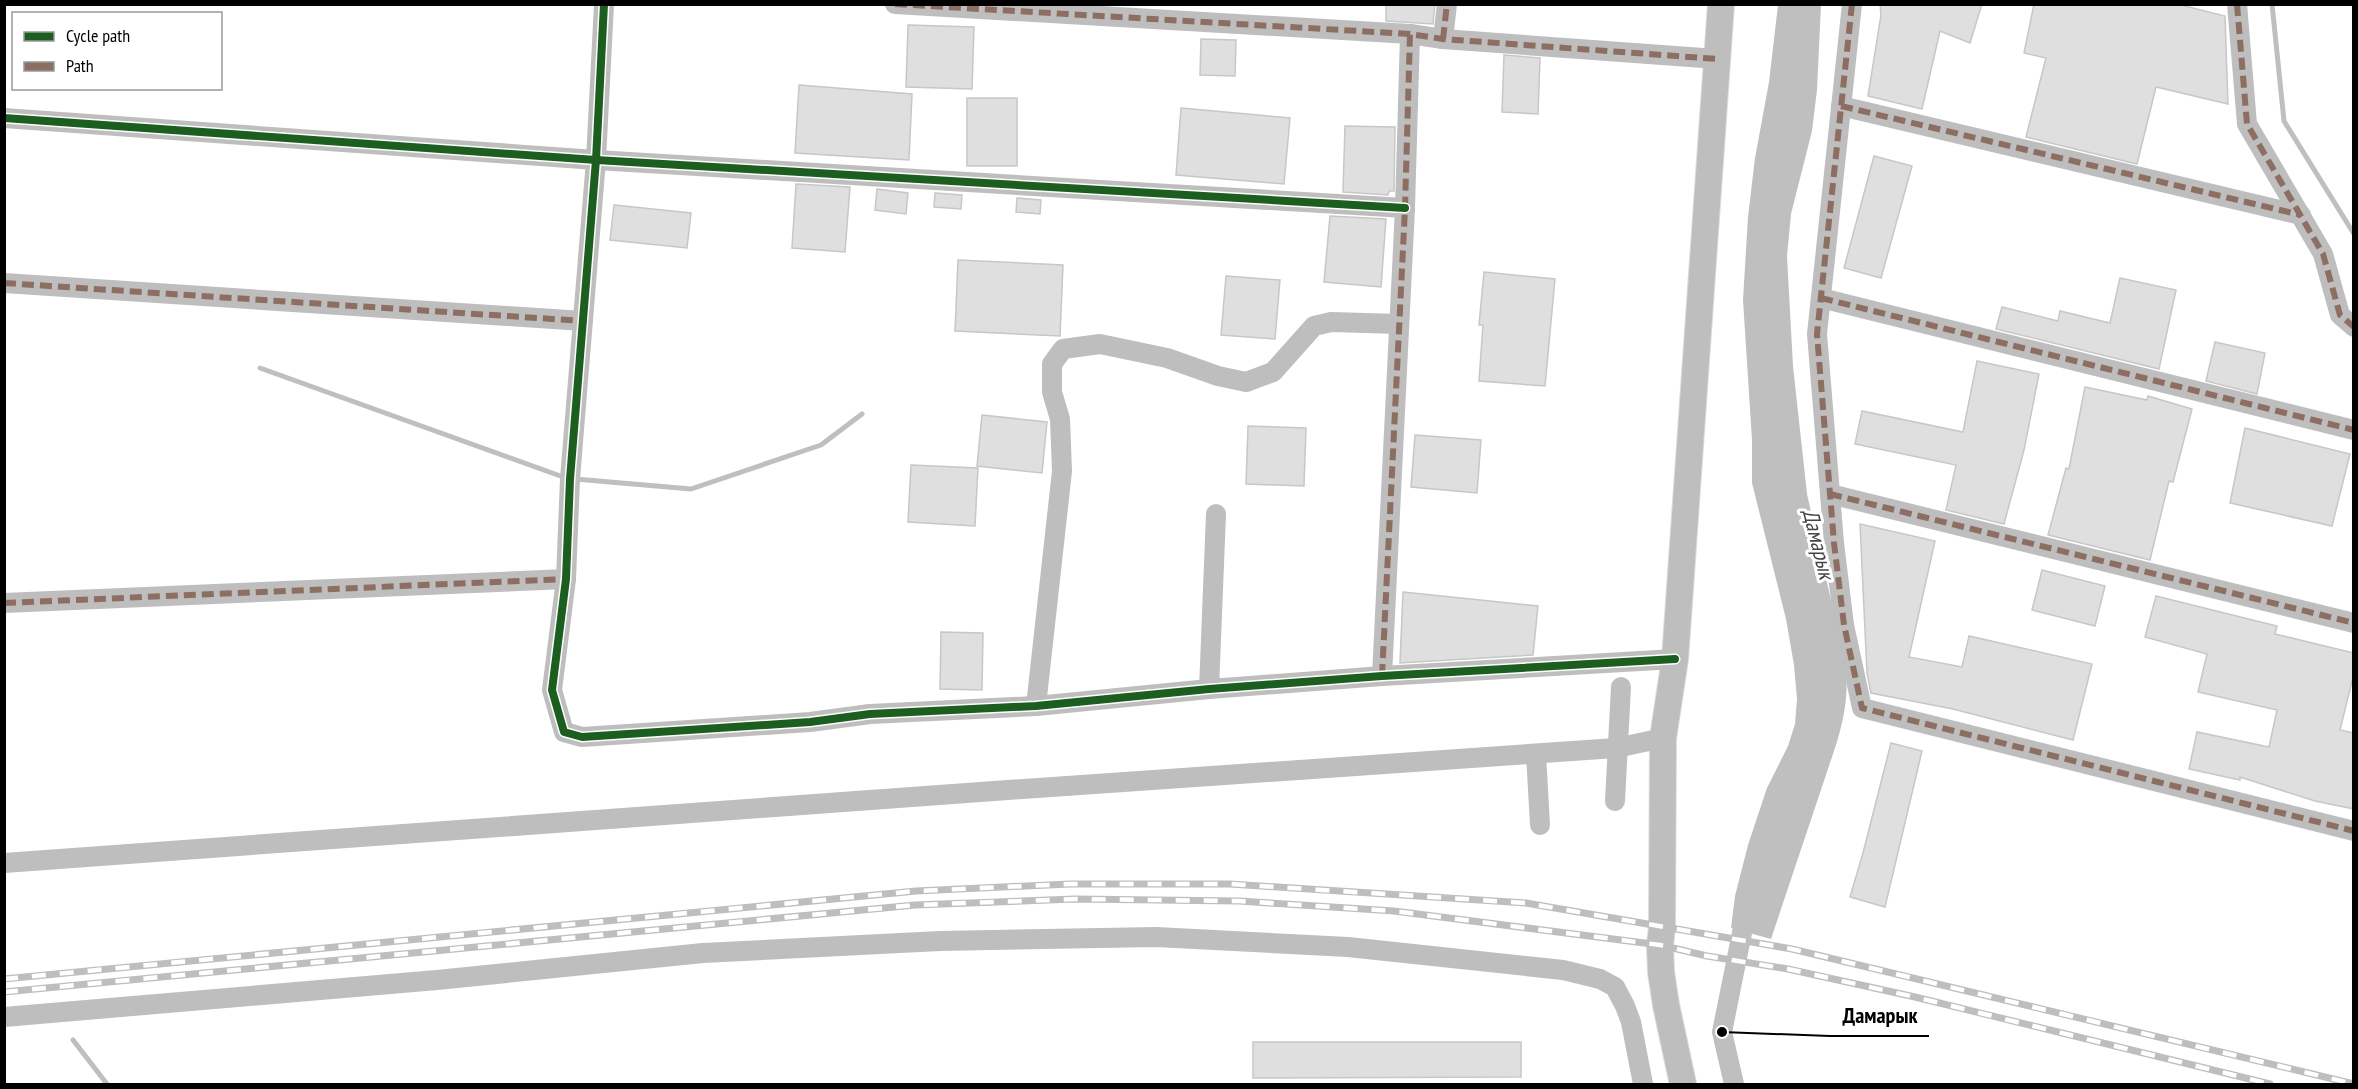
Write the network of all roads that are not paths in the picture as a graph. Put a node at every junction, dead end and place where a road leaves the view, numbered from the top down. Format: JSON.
{"nodes":[{"id":1,"x":604,"y":4,"type":"edge"},
{"id":2,"x":895,"y":4,"type":"edge"},
{"id":3,"x":1448,"y":4,"type":"edge"},
{"id":4,"x":1721,"y":4,"type":"edge"},
{"id":5,"x":1852,"y":4,"type":"edge"},
{"id":6,"x":2237,"y":4,"type":"edge"},
{"id":7,"x":1410,"y":34,"type":"junction"},
{"id":8,"x":1443,"y":39,"type":"junction"},
{"id":9,"x":1717,"y":59,"type":"junction"},
{"id":10,"x":1841,"y":106,"type":"junction"},
{"id":11,"x":4,"y":118,"type":"edge"},
{"id":12,"x":596,"y":160,"type":"junction"},
{"id":13,"x":1405,"y":208,"type":"junction"},
{"id":14,"x":2301,"y":215,"type":"junction"},
{"id":15,"x":4,"y":283,"type":"edge"},
{"id":16,"x":1821,"y":298,"type":"junction"},
{"id":17,"x":583,"y":321,"type":"junction"},
{"id":18,"x":1400,"y":324,"type":"junction"},
{"id":19,"x":2354,"y":327,"type":"edge"},
{"id":20,"x":2354,"y":430,"type":"edge"},
{"id":21,"x":1830,"y":494,"type":"junction"},
{"id":22,"x":1215,"y":514,"type":"dead end"},
{"id":23,"x":566,"y":579,"type":"junction"},
{"id":24,"x":4,"y":603,"type":"edge"},
{"id":25,"x":2354,"y":623,"type":"edge"},
{"id":26,"x":1675,"y":659,"type":"junction"},
{"id":27,"x":1382,"y":676,"type":"junction"},
{"id":28,"x":1620,"y":687,"type":"dead end"},
{"id":29,"x":1209,"y":689,"type":"junction"},
{"id":30,"x":1036,"y":706,"type":"junction"},
{"id":31,"x":1663,"y":738,"type":"junction"},
{"id":32,"x":1616,"y":748,"type":"junction"},
{"id":33,"x":1536,"y":754,"type":"junction"},
{"id":34,"x":1615,"y":801,"type":"dead end"},
{"id":35,"x":1539,"y":825,"type":"dead end"},
{"id":36,"x":2354,"y":831,"type":"edge"},
{"id":37,"x":4,"y":863,"type":"edge"},
{"id":38,"x":4,"y":1017,"type":"edge"},
{"id":39,"x":1643,"y":1084,"type":"edge"},
{"id":40,"x":1683,"y":1084,"type":"edge"}],
"edges":[{"from":1,"to":12,"type":"street"},
{"from":2,"to":7,"type":"street"},
{"from":3,"to":8,"type":"street"},
{"from":4,"to":9,"type":"main road"},
{"from":5,"to":10,"type":"street"},
{"from":6,"to":14,"type":"street"},
{"from":7,"to":8,"type":"street"},
{"from":7,"to":13,"type":"street"},
{"from":8,"to":9,"type":"street"},
{"from":9,"to":26,"type":"main road"},
{"from":10,"to":14,"type":"street"},
{"from":10,"to":16,"type":"street"},
{"from":11,"to":12,"type":"street"},
{"from":12,"to":13,"type":"street"},
{"from":12,"to":17,"type":"street"},
{"from":13,"to":18,"type":"street"},
{"from":14,"to":19,"type":"street"},
{"from":15,"to":17,"type":"street"},
{"from":16,"to":20,"type":"street"},
{"from":16,"to":21,"type":"street"},
{"from":17,"to":23,"type":"street"},
{"from":18,"to":27,"type":"street"},
{"from":18,"to":30,"type":"street"},
{"from":21,"to":25,"type":"street"},
{"from":21,"to":36,"type":"street"},
{"from":22,"to":29,"type":"street"},
{"from":23,"to":24,"type":"street"},
{"from":23,"to":30,"type":"street"},
{"from":26,"to":27,"type":"street"},
{"from":26,"to":31,"type":"main road"},
{"from":27,"to":29,"type":"street"},
{"from":28,"to":32,"type":"street"},
{"from":29,"to":30,"type":"street"},
{"from":31,"to":32,"type":"street"},
{"from":31,"to":40,"type":"main road"},
{"from":32,"to":33,"type":"street"},
{"from":32,"to":34,"type":"street"},
{"from":33,"to":35,"type":"street"},
{"from":33,"to":37,"type":"street"},
{"from":38,"to":39,"type":"street"}]}
